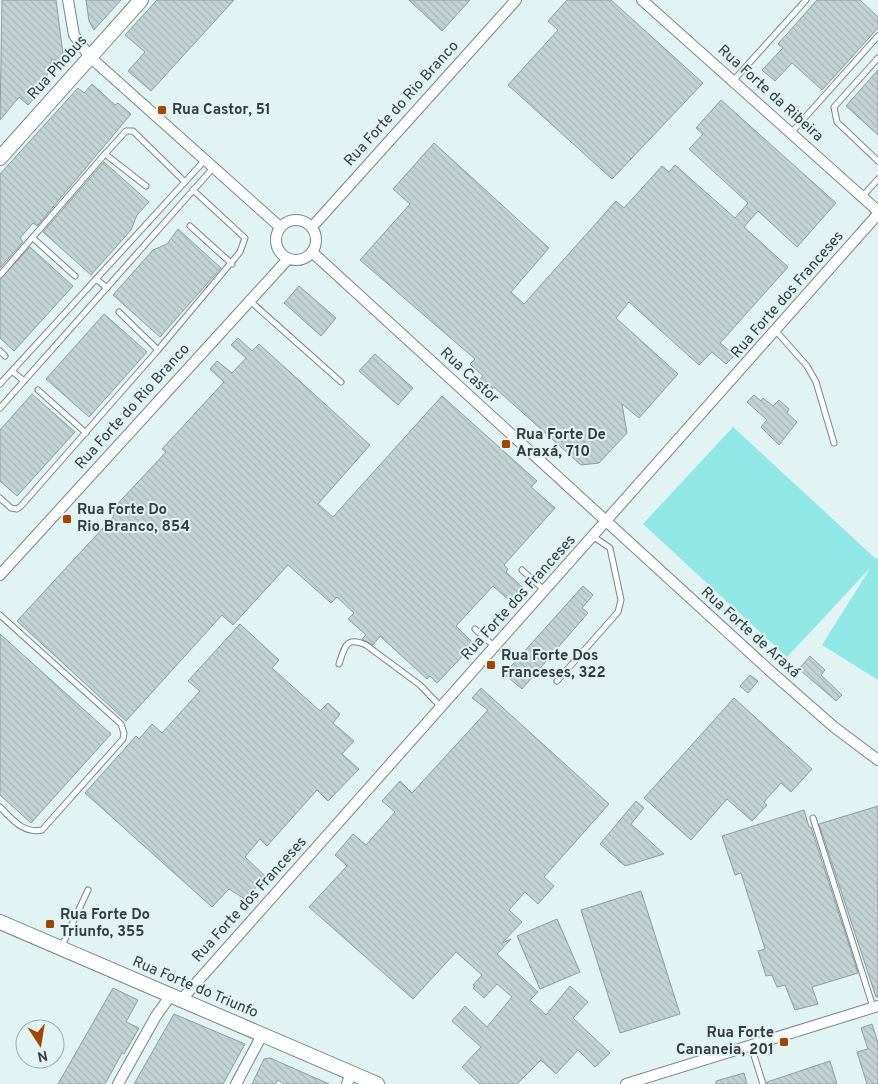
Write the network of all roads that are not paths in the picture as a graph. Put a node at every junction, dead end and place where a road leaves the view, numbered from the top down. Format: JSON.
{"nodes":[{"id":1,"x":68,"y":0,"type":"edge"},
{"id":2,"x":140,"y":0,"type":"edge"},
{"id":3,"x":516,"y":0,"type":"edge"},
{"id":4,"x":642,"y":0,"type":"edge"},
{"id":5,"x":806,"y":0,"type":"edge"},
{"id":6,"x":878,"y":36,"type":"edge"},
{"id":7,"x":90,"y":58,"type":"junction"},
{"id":8,"x":878,"y":58,"type":"edge"},
{"id":9,"x":733,"y":81,"type":"junction"},
{"id":10,"x":791,"y":133,"type":"junction"},
{"id":11,"x":105,"y":154,"type":"junction"},
{"id":12,"x":0,"y":158,"type":"edge"},
{"id":13,"x":205,"y":160,"type":"junction"},
{"id":14,"x":878,"y":160,"type":"edge"},
{"id":15,"x":213,"y":168,"type":"junction"},
{"id":16,"x":878,"y":179,"type":"edge"},
{"id":17,"x":185,"y":182,"type":"junction"},
{"id":18,"x":146,"y":186,"type":"dead end"},
{"id":19,"x":193,"y":190,"type":"junction"},
{"id":20,"x":862,"y":197,"type":"junction"},
{"id":21,"x":878,"y":213,"type":"edge"},
{"id":22,"x":190,"y":226,"type":"dead end"},
{"id":23,"x":280,"y":227,"type":"junction"},
{"id":24,"x":312,"y":228,"type":"junction"},
{"id":25,"x":34,"y":238,"type":"junction"},
{"id":26,"x":312,"y":252,"type":"junction"},
{"id":27,"x":288,"y":259,"type":"junction"},
{"id":28,"x":232,"y":264,"type":"junction"},
{"id":29,"x":0,"y":275,"type":"edge"},
{"id":30,"x":75,"y":276,"type":"dead end"},
{"id":31,"x":96,"y":279,"type":"junction"},
{"id":32,"x":107,"y":288,"type":"junction"},
{"id":33,"x":250,"y":301,"type":"junction"},
{"id":34,"x":119,"y":312,"type":"dead end"},
{"id":35,"x":776,"y":331,"type":"junction"},
{"id":36,"x":158,"y":350,"type":"junction"},
{"id":37,"x":0,"y":351,"type":"edge"},
{"id":38,"x":5,"y":356,"type":"dead end"},
{"id":39,"x":12,"y":372,"type":"junction"},
{"id":40,"x":24,"y":381,"type":"junction"},
{"id":41,"x":341,"y":382,"type":"dead end"},
{"id":42,"x":0,"y":384,"type":"edge"},
{"id":43,"x":38,"y":390,"type":"dead end"},
{"id":44,"x":0,"y":408,"type":"edge"},
{"id":45,"x":86,"y":433,"type":"junction"},
{"id":46,"x":834,"y":443,"type":"dead end"},
{"id":47,"x":0,"y":498,"type":"edge"},
{"id":48,"x":606,"y":523,"type":"junction"},
{"id":49,"x":594,"y":537,"type":"junction"},
{"id":50,"x":522,"y":570,"type":"dead end"},
{"id":51,"x":0,"y":575,"type":"edge"},
{"id":52,"x":545,"y":592,"type":"junction"},
{"id":53,"x":0,"y":616,"type":"edge"},
{"id":54,"x":475,"y":629,"type":"dead end"},
{"id":55,"x":495,"y":648,"type":"junction"},
{"id":56,"x":339,"y":664,"type":"dead end"},
{"id":57,"x":557,"y":680,"type":"dead end"},
{"id":58,"x":441,"y":708,"type":"junction"},
{"id":59,"x":878,"y":760,"type":"edge"},
{"id":60,"x":0,"y":808,"type":"edge"},
{"id":61,"x":813,"y":818,"type":"dead end"},
{"id":62,"x":88,"y":890,"type":"dead end"},
{"id":63,"x":0,"y":922,"type":"edge"},
{"id":64,"x":61,"y":948,"type":"junction"},
{"id":65,"x":176,"y":998,"type":"junction"},
{"id":66,"x":875,"y":1007,"type":"edge"},
{"id":67,"x":262,"y":1035,"type":"junction"},
{"id":68,"x":751,"y":1046,"type":"junction"},
{"id":69,"x":349,"y":1079,"type":"edge"},
{"id":70,"x":118,"y":1084,"type":"edge"},
{"id":71,"x":236,"y":1084,"type":"edge"},
{"id":72,"x":377,"y":1084,"type":"edge"},
{"id":73,"x":626,"y":1084,"type":"edge"},
{"id":74,"x":762,"y":1084,"type":"edge"}],
"edges":[{"from":1,"to":7,"type":"street"},
{"from":2,"to":7,"type":"street","name":"Rua Phobus"},
{"from":3,"to":24,"type":"street","name":"Rua Forte do Rio Branco"},
{"from":4,"to":9,"type":"street","name":"Rua Forte da Ribeira"},
{"from":5,"to":9,"type":"lane"},
{"from":6,"to":10,"type":"lane"},
{"from":7,"to":12,"type":"street","name":"Rua Phobus"},
{"from":7,"to":13,"type":"street"},
{"from":8,"to":14,"type":"lane"},
{"from":9,"to":10,"type":"street","name":"Rua Forte da Ribeira"},
{"from":10,"to":20,"type":"street","name":"Rua Forte da Ribeira"},
{"from":11,"to":17,"type":"lane"},
{"from":11,"to":18,"type":"lane"},
{"from":11,"to":25,"type":"lane"},
{"from":13,"to":15,"type":"street"},
{"from":13,"to":17,"type":"lane"},
{"from":15,"to":19,"type":"lane"},
{"from":15,"to":23,"type":"street"},
{"from":16,"to":20,"type":"lane"},
{"from":17,"to":31,"type":"lane"},
{"from":19,"to":28,"type":"lane"},
{"from":19,"to":32,"type":"lane"},
{"from":20,"to":21,"type":"street","name":"Rua Forte da Ribeira"},
{"from":21,"to":35,"type":"street","name":"Rua Forte dos Franceses"},
{"from":22,"to":28,"type":"lane"},
{"from":23,"to":24,"type":"street"},
{"from":23,"to":27,"type":"street"},
{"from":24,"to":26,"type":"street"},
{"from":25,"to":29,"type":"lane"},
{"from":25,"to":30,"type":"lane"},
{"from":26,"to":27,"type":"street"},
{"from":26,"to":48,"type":"street","name":"Rua Castor"},
{"from":27,"to":33,"type":"street","name":"Rua Forte do Rio Branco"},
{"from":28,"to":36,"type":"lane"},
{"from":31,"to":32,"type":"lane"},
{"from":31,"to":39,"type":"lane"},
{"from":32,"to":40,"type":"lane"},
{"from":33,"to":41,"type":"lane"},
{"from":33,"to":51,"type":"street","name":"Rua Forte do Rio Branco"},
{"from":34,"to":36,"type":"lane"},
{"from":35,"to":46,"type":"lane"},
{"from":35,"to":48,"type":"street","name":"Rua Forte dos Franceses"},
{"from":36,"to":45,"type":"lane"},
{"from":37,"to":38,"type":"lane"},
{"from":39,"to":40,"type":"lane"},
{"from":39,"to":42,"type":"lane"},
{"from":40,"to":44,"type":"lane"},
{"from":43,"to":45,"type":"lane"},
{"from":45,"to":47,"type":"lane"},
{"from":48,"to":49,"type":"street","name":"Rua Forte dos Franceses"},
{"from":48,"to":59,"type":"street","name":"Rua Forte de Araxá"},
{"from":49,"to":52,"type":"street","name":"Rua Forte dos Franceses"},
{"from":49,"to":57,"type":"lane"},
{"from":50,"to":52,"type":"lane"},
{"from":52,"to":55,"type":"street","name":"Rua Forte dos Franceses"},
{"from":53,"to":60,"type":"lane"},
{"from":54,"to":55,"type":"lane"},
{"from":55,"to":58,"type":"street","name":"Rua Forte dos Franceses"},
{"from":56,"to":58,"type":"lane"},
{"from":58,"to":65,"type":"street","name":"Rua Forte dos Franceses"},
{"from":61,"to":66,"type":"lane"},
{"from":62,"to":64,"type":"lane"},
{"from":63,"to":64,"type":"street","name":"Rua Forte do Triunfo"},
{"from":64,"to":65,"type":"street","name":"Rua Forte do Triunfo"},
{"from":65,"to":67,"type":"street","name":"Rua Forte do Triunfo"},
{"from":65,"to":70,"type":"street","name":"Rua Forte dos Franceses"},
{"from":66,"to":68,"type":"street"},
{"from":67,"to":69,"type":"street","name":"Rua Forte do Triunfo"},
{"from":67,"to":71,"type":"street"},
{"from":68,"to":73,"type":"street"},
{"from":68,"to":74,"type":"lane"},
{"from":69,"to":72,"type":"street","name":"Rua Forte do Triunfo"}]}
